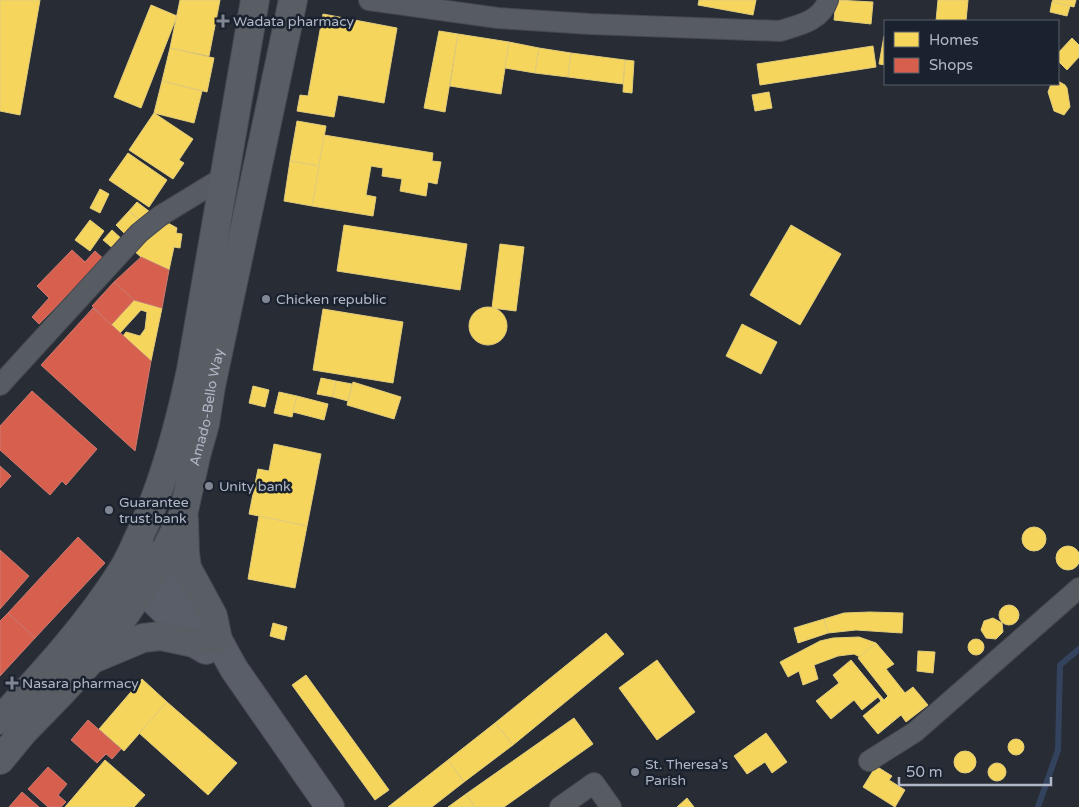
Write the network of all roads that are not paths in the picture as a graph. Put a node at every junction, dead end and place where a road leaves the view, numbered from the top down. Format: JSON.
{"nodes":[{"id":1,"x":255,"y":0,"type":"edge"},
{"id":2,"x":293,"y":0,"type":"edge"},
{"id":3,"x":369,"y":0,"type":"edge"},
{"id":4,"x":828,"y":0,"type":"edge"},
{"id":5,"x":224,"y":177,"type":"junction"},
{"id":6,"x":0,"y":385,"type":"edge"},
{"id":7,"x":184,"y":515,"type":"junction"},
{"id":8,"x":136,"y":543,"type":"junction"},
{"id":9,"x":123,"y":570,"type":"junction"},
{"id":10,"x":150,"y":579,"type":"junction"},
{"id":11,"x":1079,"y":588,"type":"edge"},
{"id":12,"x":206,"y":641,"type":"junction"},
{"id":13,"x":92,"y":659,"type":"junction"},
{"id":14,"x":0,"y":720,"type":"edge"},
{"id":15,"x":0,"y":760,"type":"edge"},
{"id":16,"x":869,"y":761,"type":"dead end"},
{"id":17,"x":330,"y":807,"type":"edge"},
{"id":18,"x":560,"y":807,"type":"edge"},
{"id":19,"x":611,"y":807,"type":"edge"}],
"edges":[{"from":1,"to":5,"type":"main road","name":"Amado-Bello Way"},
{"from":2,"to":7,"type":"main road","name":"Amado-Bello Way"},
{"from":3,"to":4,"type":"street"},
{"from":5,"to":6,"type":"street"},
{"from":5,"to":8,"type":"main road","name":"Amado-Bello Way"},
{"from":7,"to":10,"type":"main road","name":"Amado-Bello Way"},
{"from":7,"to":12,"type":"main road"},
{"from":8,"to":9,"type":"main road","name":"Amado-Bello Way"},
{"from":8,"to":10,"type":"street"},
{"from":9,"to":10,"type":"street"},
{"from":9,"to":14,"type":"main road","name":"Amado-Bello Way"},
{"from":10,"to":12,"type":"street"},
{"from":10,"to":13,"type":"main road","name":"Amado-Bello Way"},
{"from":11,"to":16,"type":"street"},
{"from":12,"to":13,"type":"main road"},
{"from":12,"to":17,"type":"street"},
{"from":13,"to":15,"type":"main road","name":"Amado-Bello Way"},
{"from":18,"to":19,"type":"street"}]}
